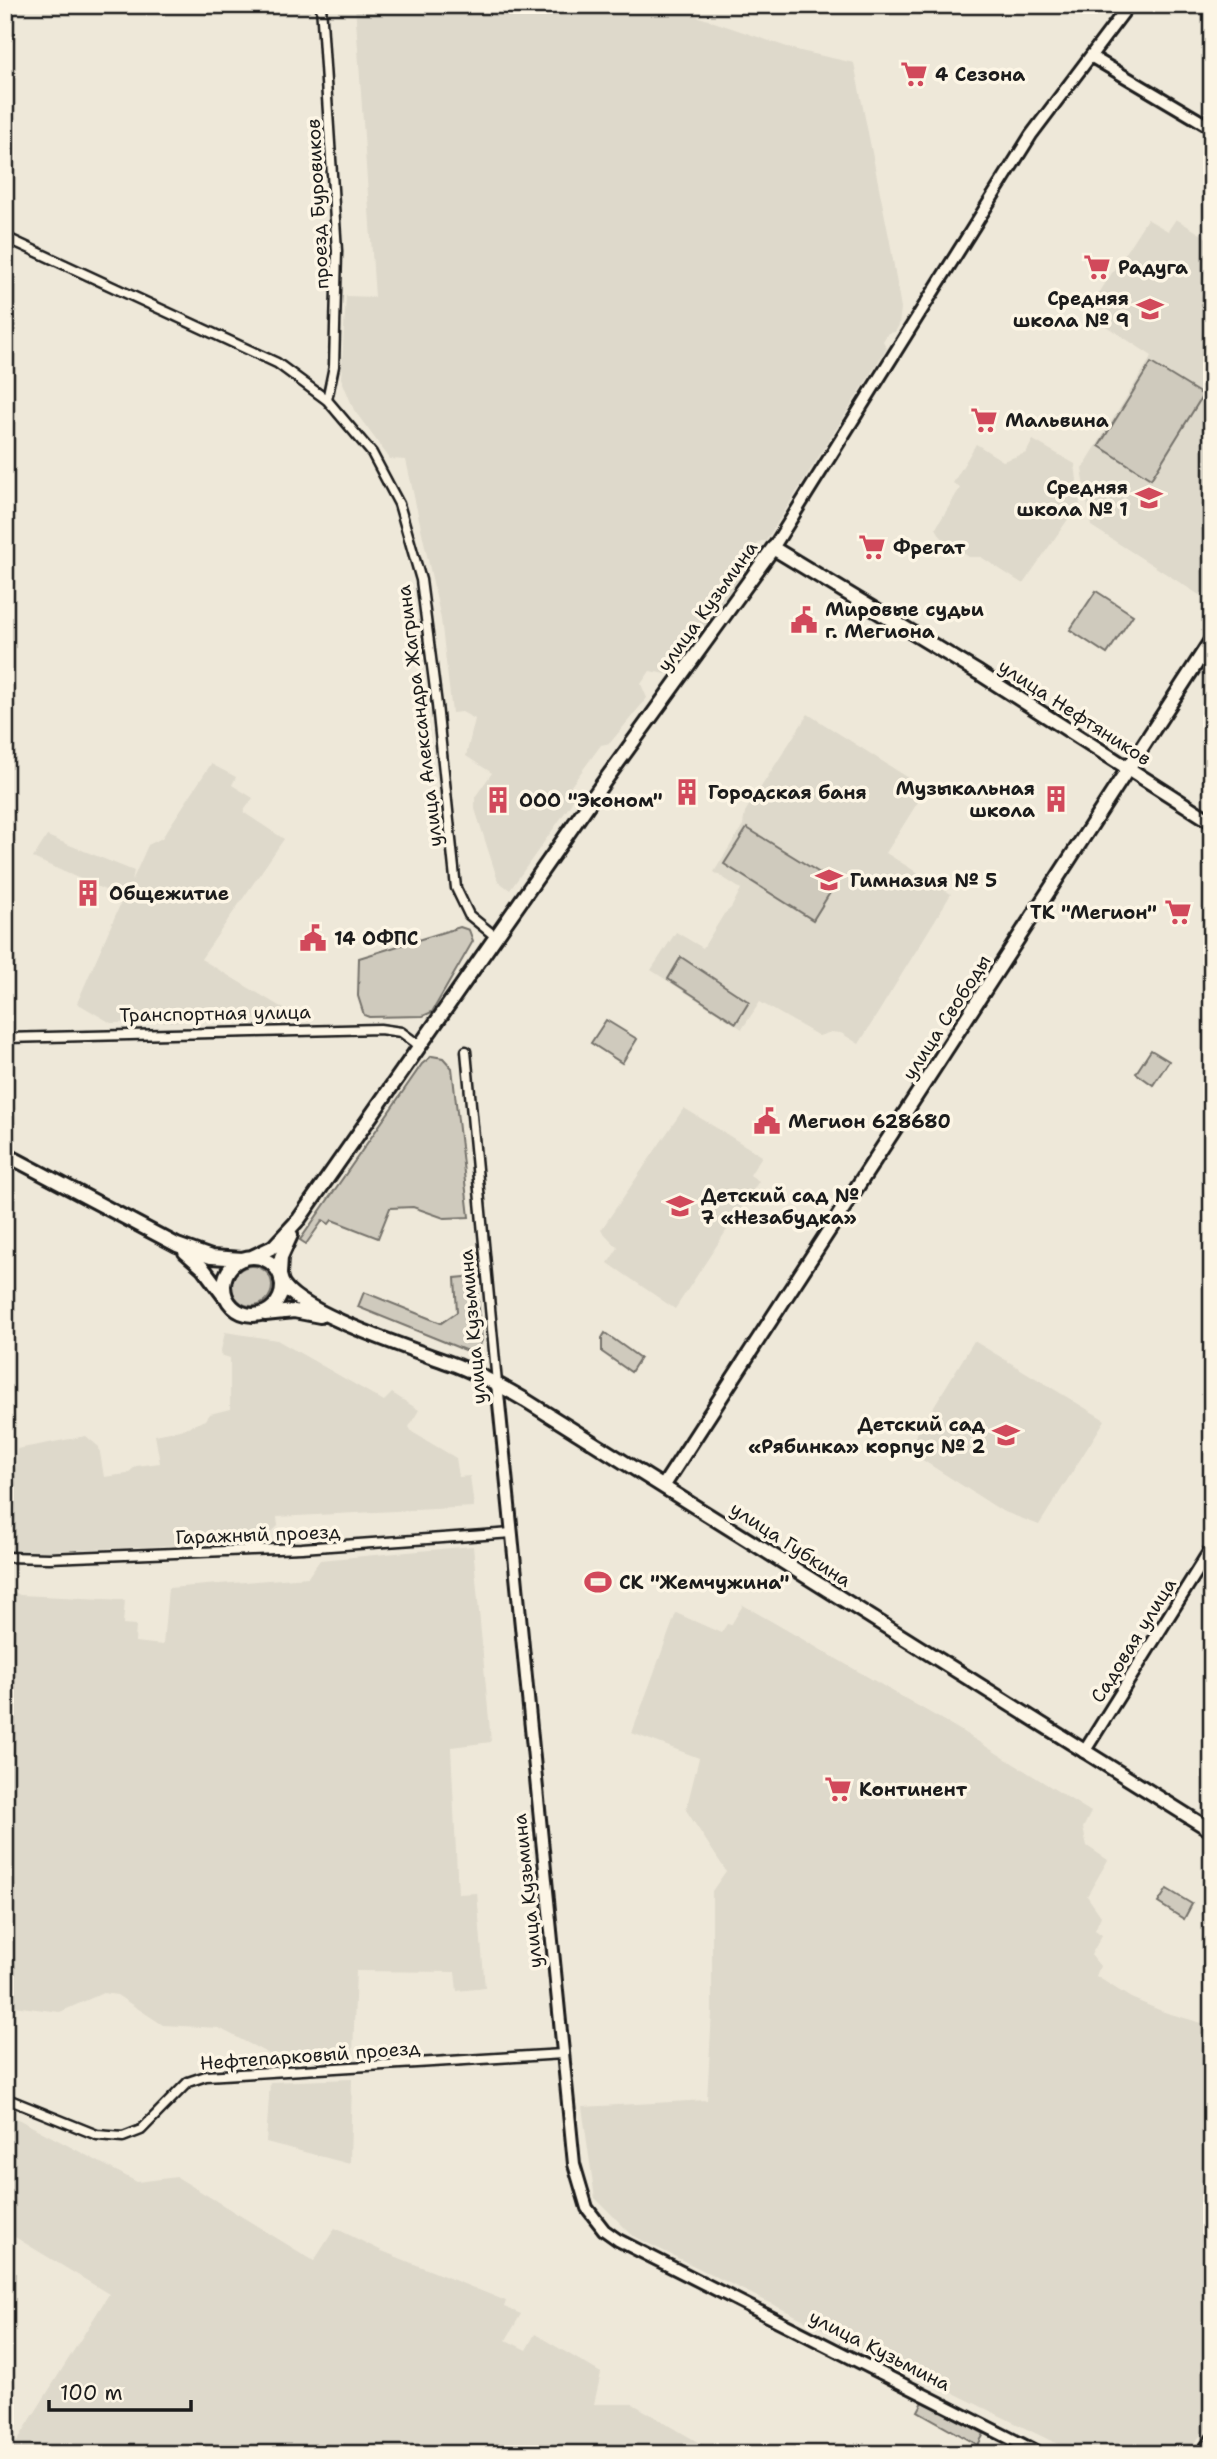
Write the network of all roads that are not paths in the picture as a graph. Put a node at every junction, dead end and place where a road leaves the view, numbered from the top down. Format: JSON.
{"nodes":[{"id":1,"x":321,"y":5,"type":"edge"},
{"id":2,"x":1129,"y":5,"type":"edge"},
{"id":3,"x":1092,"y":57,"type":"junction"},
{"id":4,"x":1212,"y":128,"type":"edge"},
{"id":5,"x":5,"y":237,"type":"edge"},
{"id":6,"x":327,"y":400,"type":"junction"},
{"id":7,"x":773,"y":548,"type":"junction"},
{"id":8,"x":1212,"y":639,"type":"edge"},
{"id":9,"x":1129,"y":769,"type":"junction"},
{"id":10,"x":1212,"y":822,"type":"edge"},
{"id":11,"x":496,"y":937,"type":"junction"},
{"id":12,"x":5,"y":1038,"type":"edge"},
{"id":13,"x":420,"y":1046,"type":"junction"},
{"id":14,"x":466,"y":1051,"type":"dead end"},
{"id":15,"x":5,"y":1154,"type":"edge"},
{"id":16,"x":299,"y":1219,"type":"junction"},
{"id":17,"x":177,"y":1245,"type":"junction"},
{"id":18,"x":248,"y":1258,"type":"junction"},
{"id":19,"x":281,"y":1278,"type":"junction"},
{"id":20,"x":229,"y":1303,"type":"junction"},
{"id":21,"x":261,"y":1314,"type":"junction"},
{"id":22,"x":334,"y":1318,"type":"junction"},
{"id":23,"x":497,"y":1383,"type":"junction"},
{"id":24,"x":664,"y":1485,"type":"junction"},
{"id":25,"x":512,"y":1533,"type":"junction"},
{"id":26,"x":1212,"y":1547,"type":"edge"},
{"id":27,"x":5,"y":1557,"type":"edge"},
{"id":28,"x":1084,"y":1752,"type":"junction"},
{"id":29,"x":1212,"y":1831,"type":"edge"},
{"id":30,"x":563,"y":2054,"type":"junction"},
{"id":31,"x":5,"y":2098,"type":"edge"},
{"id":32,"x":1212,"y":2440,"type":"edge"},
{"id":33,"x":1041,"y":2454,"type":"edge"},
{"id":34,"x":1201,"y":2454,"type":"edge"}],
"edges":[{"from":1,"to":6,"type":"street","name":"проезд Буровиков"},
{"from":2,"to":3,"type":"street","name":"улица Кузьмина"},
{"from":3,"to":4,"type":"street"},
{"from":3,"to":7,"type":"street","name":"улица Кузьмина"},
{"from":5,"to":6,"type":"street","name":"улица Александра Жагрина"},
{"from":6,"to":11,"type":"street","name":"улица Александра Жагрина"},
{"from":7,"to":9,"type":"main road","name":"улица Нефтяников"},
{"from":7,"to":11,"type":"main road","name":"улица Кузьмина"},
{"from":8,"to":9,"type":"main road","name":"улица Свободы"},
{"from":9,"to":10,"type":"main road","name":"улица Нефтяников"},
{"from":9,"to":24,"type":"main road","name":"улица Свободы"},
{"from":11,"to":13,"type":"main road","name":"улица Кузьмина"},
{"from":12,"to":13,"type":"street","name":"Транспортная улица"},
{"from":13,"to":16,"type":"main road","name":"улица Кузьмина"},
{"from":14,"to":23,"type":"street","name":"улица Кузьмина"},
{"from":15,"to":17,"type":"main road"},
{"from":16,"to":18,"type":"main road"},
{"from":16,"to":19,"type":"main road"},
{"from":17,"to":18,"type":"main road"},
{"from":17,"to":20,"type":"main road"},
{"from":18,"to":19,"type":"main road"},
{"from":18,"to":20,"type":"main road"},
{"from":19,"to":21,"type":"main road"},
{"from":19,"to":22,"type":"main road"},
{"from":20,"to":21,"type":"main road"},
{"from":21,"to":22,"type":"main road"},
{"from":22,"to":23,"type":"main road","name":"улица Губкина"},
{"from":23,"to":24,"type":"main road","name":"улица Губкина"},
{"from":23,"to":25,"type":"street","name":"улица Кузьмина"},
{"from":24,"to":28,"type":"main road","name":"улица Губкина"},
{"from":25,"to":27,"type":"street","name":"Гаражный проезд"},
{"from":25,"to":30,"type":"street","name":"улица Кузьмина"},
{"from":26,"to":28,"type":"street","name":"Садовая улица"},
{"from":28,"to":29,"type":"main road","name":"улица Губкина"},
{"from":30,"to":31,"type":"street","name":"Нефтепарковый проезд"},
{"from":30,"to":33,"type":"street","name":"улица Кузьмина"},
{"from":32,"to":34,"type":"street"}]}
